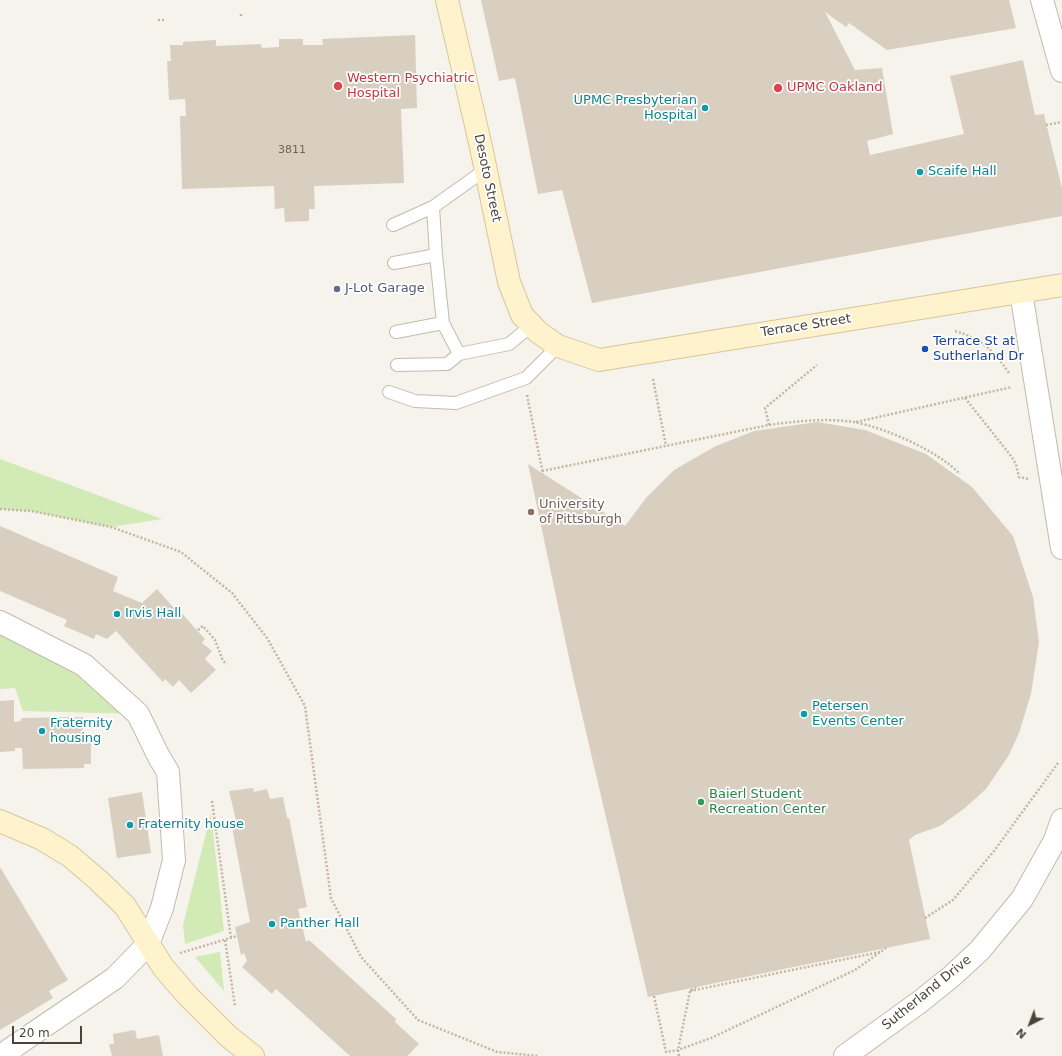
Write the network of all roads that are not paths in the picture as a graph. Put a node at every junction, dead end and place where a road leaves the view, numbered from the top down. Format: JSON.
{"nodes":[{"id":1,"x":447,"y":0,"type":"edge"},
{"id":2,"x":1042,"y":0,"type":"edge"},
{"id":3,"x":1062,"y":71,"type":"edge"},
{"id":4,"x":485,"y":170,"type":"junction"},
{"id":5,"x":433,"y":207,"type":"junction"},
{"id":6,"x":393,"y":226,"type":"dead end"},
{"id":7,"x":436,"y":255,"type":"junction"},
{"id":8,"x":394,"y":263,"type":"dead end"},
{"id":9,"x":1062,"y":285,"type":"edge"},
{"id":10,"x":1021,"y":292,"type":"junction"},
{"id":11,"x":444,"y":323,"type":"junction"},
{"id":12,"x":532,"y":326,"type":"junction"},
{"id":13,"x":396,"y":332,"type":"dead end"},
{"id":14,"x":556,"y":344,"type":"junction"},
{"id":15,"x":459,"y":354,"type":"junction"},
{"id":16,"x":397,"y":365,"type":"dead end"},
{"id":17,"x":389,"y":392,"type":"dead end"},
{"id":18,"x":1062,"y":548,"type":"edge"},
{"id":19,"x":0,"y":622,"type":"edge"},
{"id":20,"x":1062,"y":820,"type":"edge"},
{"id":21,"x":0,"y":821,"type":"edge"},
{"id":22,"x":148,"y":944,"type":"junction"},
{"id":23,"x":7,"y":1054,"type":"edge"},
{"id":24,"x":253,"y":1056,"type":"edge"},
{"id":25,"x":845,"y":1056,"type":"edge"}],
"edges":[{"from":1,"to":4,"type":"street","name":"Desoto Street"},
{"from":2,"to":3,"type":"street"},
{"from":4,"to":5,"type":"lane"},
{"from":4,"to":12,"type":"street","name":"Desoto Street"},
{"from":5,"to":6,"type":"lane"},
{"from":5,"to":7,"type":"lane"},
{"from":7,"to":8,"type":"lane"},
{"from":7,"to":11,"type":"lane"},
{"from":9,"to":10,"type":"street","name":"Terrace Street"},
{"from":10,"to":14,"type":"street","name":"Terrace Street"},
{"from":10,"to":18,"type":"street"},
{"from":11,"to":13,"type":"lane"},
{"from":11,"to":15,"type":"lane"},
{"from":12,"to":14,"type":"street","name":"Desoto Street"},
{"from":12,"to":15,"type":"lane"},
{"from":14,"to":17,"type":"lane"},
{"from":15,"to":16,"type":"lane"},
{"from":19,"to":22,"type":"street"},
{"from":20,"to":25,"type":"street","name":"Sutherland Drive"},
{"from":21,"to":22,"type":"street"},
{"from":22,"to":23,"type":"street"},
{"from":22,"to":24,"type":"street"}]}
